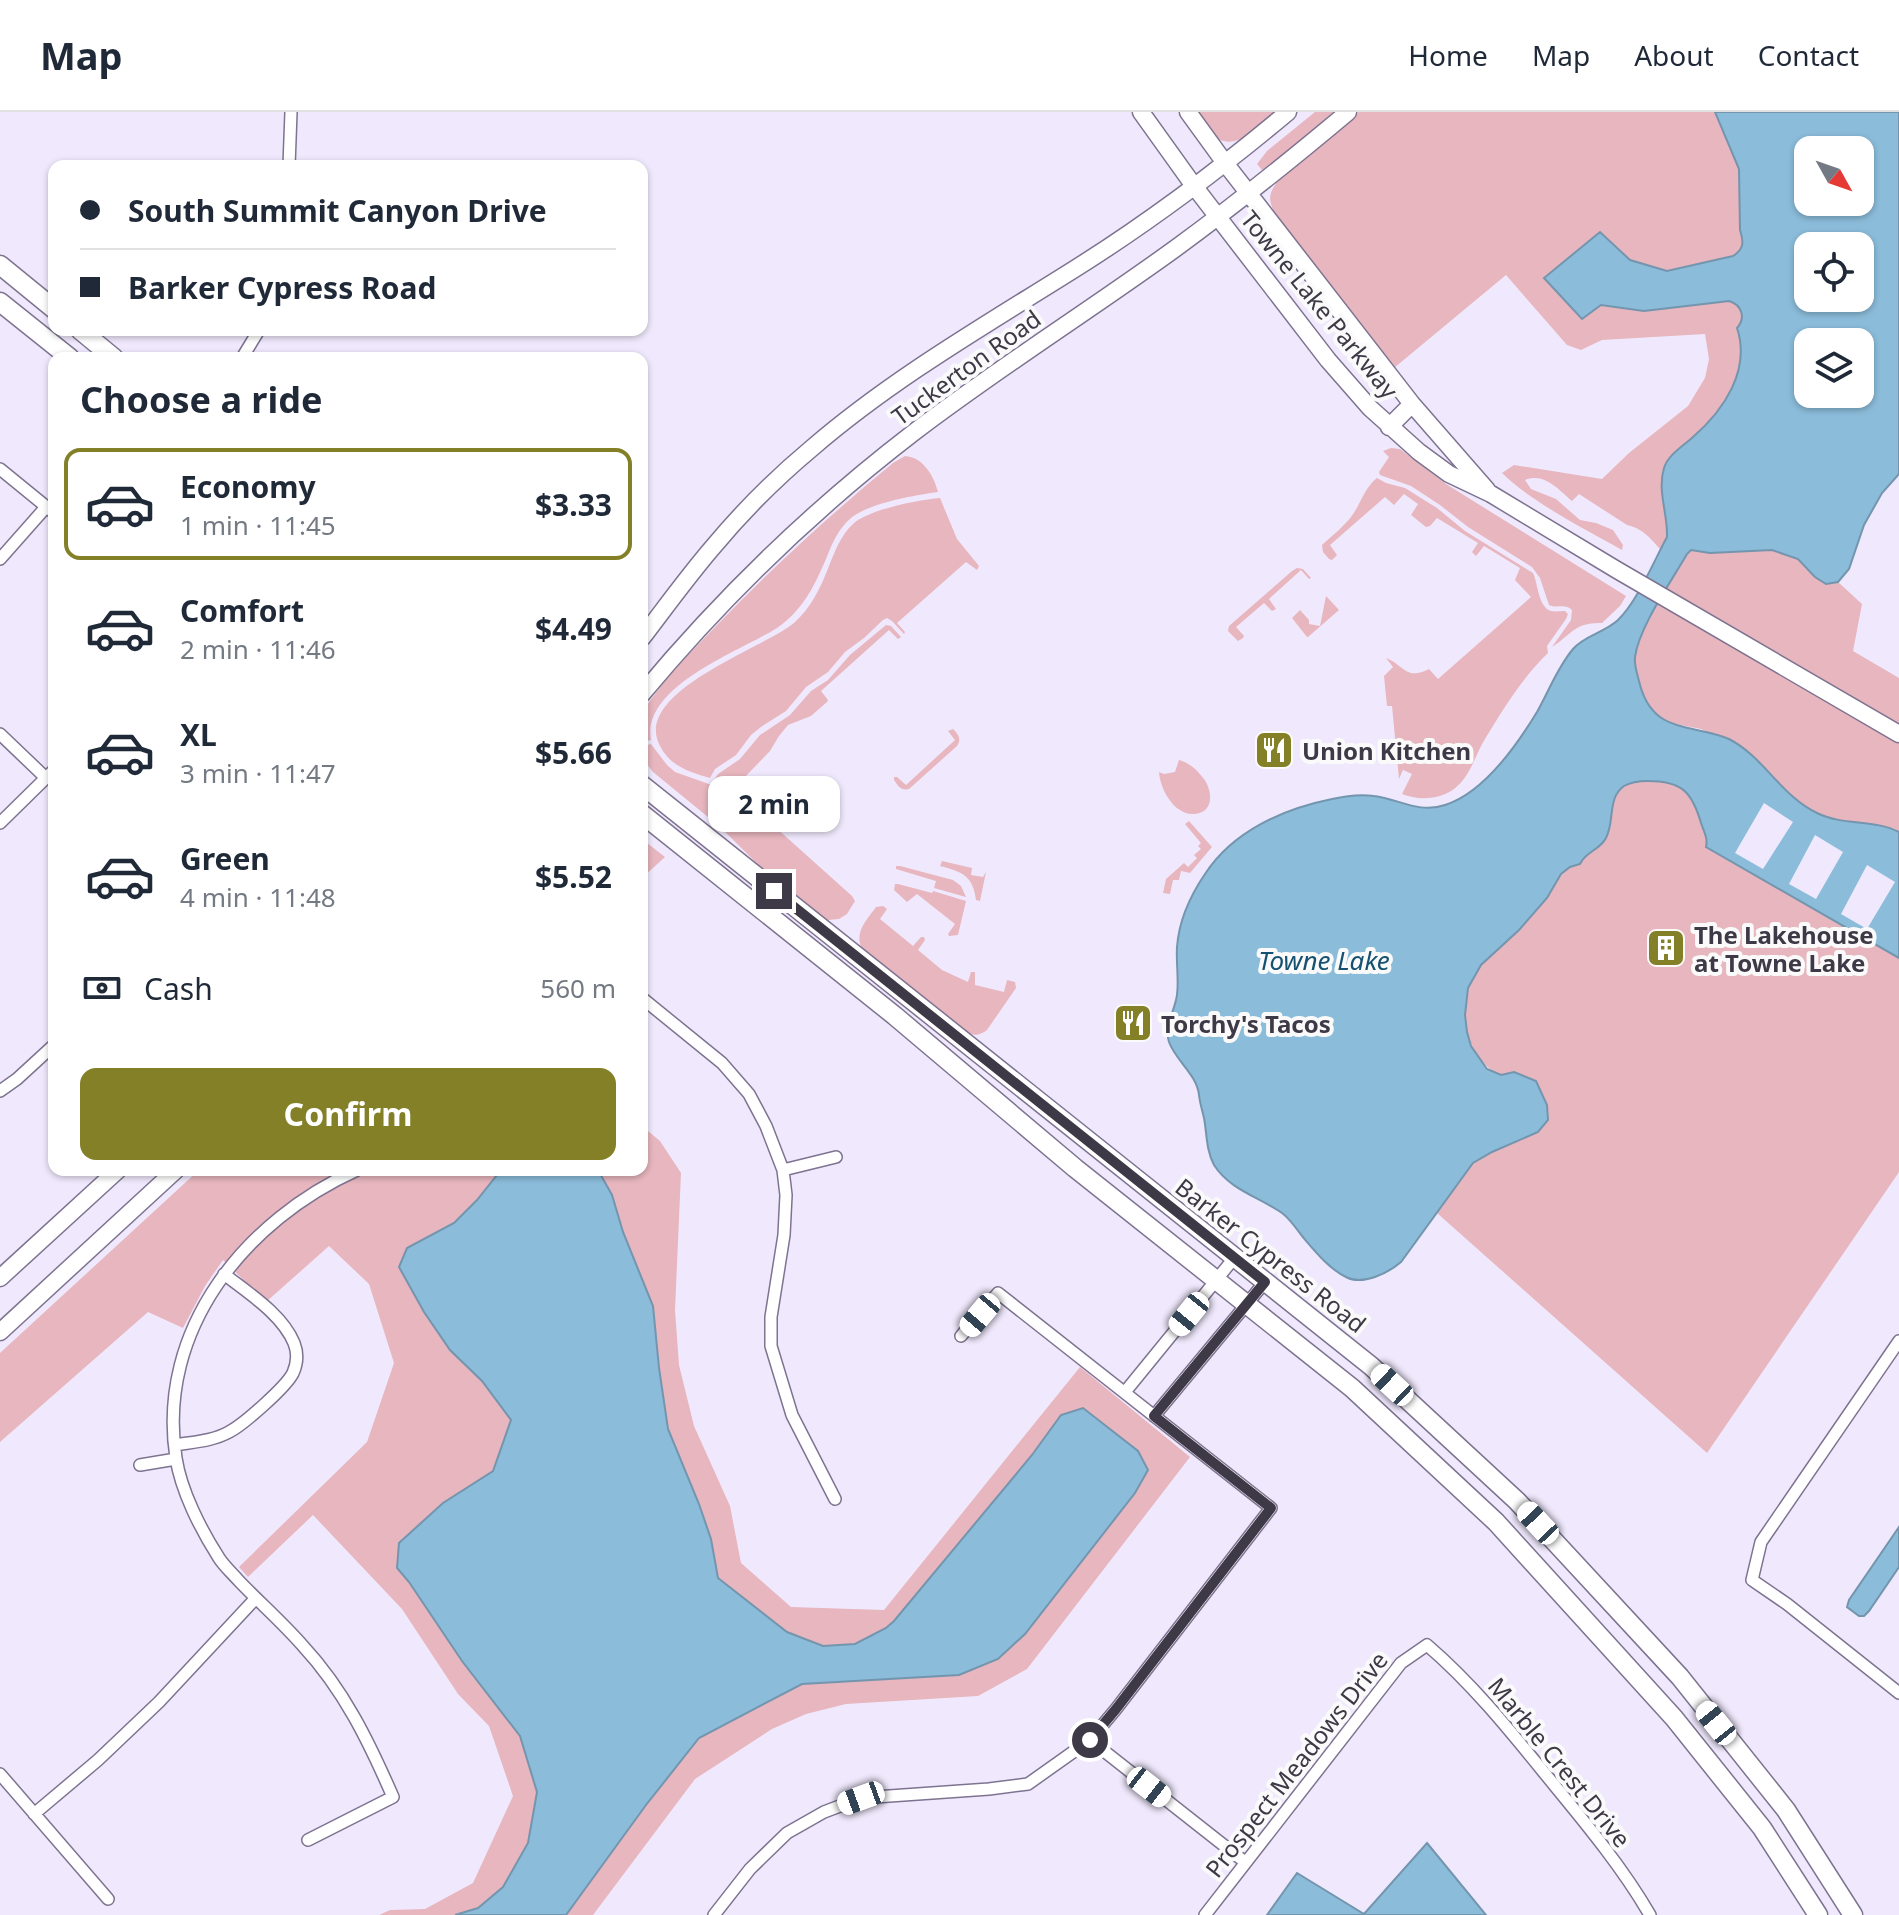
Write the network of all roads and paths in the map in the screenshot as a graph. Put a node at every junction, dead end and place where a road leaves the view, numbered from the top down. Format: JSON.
{"nodes":[{"id":1,"x":291,"y":112,"type":"edge"},
{"id":2,"x":1141,"y":112,"type":"edge"},
{"id":3,"x":1188,"y":112,"type":"edge"},
{"id":4,"x":1288,"y":112,"type":"edge"},
{"id":5,"x":1348,"y":112,"type":"edge"},
{"id":6,"x":289,"y":160,"type":"edge"},
{"id":7,"x":1225,"y":163,"type":"junction"},
{"id":8,"x":1194,"y":186,"type":"junction"},
{"id":9,"x":1248,"y":192,"type":"junction"},
{"id":10,"x":1218,"y":216,"type":"junction"},
{"id":11,"x":0,"y":265,"type":"edge"},
{"id":12,"x":0,"y":302,"type":"edge"},
{"id":13,"x":48,"y":305,"type":"edge"},
{"id":14,"x":48,"y":312,"type":"edge"},
{"id":15,"x":33,"y":328,"type":"junction"},
{"id":16,"x":87,"y":336,"type":"edge"},
{"id":17,"x":63,"y":352,"type":"edge"},
{"id":18,"x":107,"y":352,"type":"edge"},
{"id":19,"x":1412,"y":404,"type":"junction"},
{"id":20,"x":1389,"y":427,"type":"junction"},
{"id":21,"x":0,"y":469,"type":"edge"},
{"id":22,"x":1491,"y":494,"type":"junction"},
{"id":23,"x":48,"y":508,"type":"edge"},
{"id":24,"x":48,"y":512,"type":"edge"},
{"id":25,"x":0,"y":559,"type":"edge"},
{"id":26,"x":648,"y":630,"type":"edge"},
{"id":27,"x":648,"y":687,"type":"edge"},
{"id":28,"x":0,"y":734,"type":"edge"},
{"id":29,"x":1899,"y":734,"type":"edge"},
{"id":30,"x":48,"y":772,"type":"edge"},
{"id":31,"x":48,"y":776,"type":"edge"},
{"id":32,"x":648,"y":776,"type":"edge"},
{"id":33,"x":648,"y":790,"type":"edge"},
{"id":34,"x":683,"y":818,"type":"junction"},
{"id":35,"x":648,"y":819,"type":"edge"},
{"id":36,"x":0,"y":823,"type":"edge"},
{"id":37,"x":862,"y":990,"type":"junction"},
{"id":38,"x":648,"y":1003,"type":"edge"},
{"id":39,"x":48,"y":1051,"type":"edge"},
{"id":40,"x":978,"y":1054,"type":"junction"},
{"id":41,"x":0,"y":1091,"type":"edge"},
{"id":42,"x":836,"y":1157,"type":"dead end"},
{"id":43,"x":783,"y":1170,"type":"junction"},
{"id":44,"x":111,"y":1176,"type":"edge"},
{"id":45,"x":169,"y":1176,"type":"edge"},
{"id":46,"x":344,"y":1176,"type":"edge"},
{"id":47,"x":1235,"y":1257,"type":"junction"},
{"id":48,"x":224,"y":1274,"type":"junction"},
{"id":49,"x":0,"y":1278,"type":"edge"},
{"id":50,"x":1216,"y":1280,"type":"junction"},
{"id":51,"x":1265,"y":1282,"type":"junction"},
{"id":52,"x":1247,"y":1305,"type":"junction"},
{"id":53,"x":0,"y":1332,"type":"edge"},
{"id":54,"x":961,"y":1336,"type":"dead end"},
{"id":55,"x":1899,"y":1341,"type":"edge"},
{"id":56,"x":1125,"y":1392,"type":"junction"},
{"id":57,"x":1154,"y":1416,"type":"junction"},
{"id":58,"x":175,"y":1445,"type":"junction"},
{"id":59,"x":176,"y":1459,"type":"junction"},
{"id":60,"x":140,"y":1465,"type":"dead end"},
{"id":61,"x":835,"y":1499,"type":"dead end"},
{"id":62,"x":255,"y":1599,"type":"junction"},
{"id":63,"x":1427,"y":1645,"type":"joint"},
{"id":64,"x":1899,"y":1693,"type":"edge"},
{"id":65,"x":1699,"y":1701,"type":"junction"},
{"id":66,"x":1674,"y":1718,"type":"junction"},
{"id":67,"x":1090,"y":1740,"type":"junction"},
{"id":68,"x":0,"y":1774,"type":"edge"},
{"id":69,"x":34,"y":1814,"type":"junction"},
{"id":70,"x":308,"y":1840,"type":"dead end"},
{"id":71,"x":1245,"y":1862,"type":"junction"},
{"id":72,"x":108,"y":1899,"type":"dead end"},
{"id":73,"x":714,"y":1915,"type":"edge"},
{"id":74,"x":1205,"y":1915,"type":"edge"},
{"id":75,"x":1650,"y":1915,"type":"edge"},
{"id":76,"x":1818,"y":1915,"type":"edge"},
{"id":77,"x":1853,"y":1915,"type":"edge"}],
"edges":[{"from":1,"to":6,"type":"street"},
{"from":2,"to":8,"type":"main road","name":"Towne Lake Parkway"},
{"from":3,"to":7,"type":"main road","name":"Towne Lake Parkway"},
{"from":4,"to":7,"type":"main road","name":"Tuckerton Road"},
{"from":5,"to":9,"type":"main road","name":"Tuckerton Road"},
{"from":7,"to":8,"type":"main road","name":"Tuckerton Road"},
{"from":7,"to":9,"type":"main road","name":"Towne Lake Parkway"},
{"from":8,"to":10,"type":"main road","name":"Towne Lake Parkway"},
{"from":8,"to":26,"type":"main road","name":"Tuckerton Road"},
{"from":9,"to":10,"type":"main road","name":"Tuckerton Road"},
{"from":9,"to":19,"type":"main road","name":"Towne Lake Parkway"},
{"from":10,"to":20,"type":"main road","name":"Towne Lake Parkway"},
{"from":10,"to":27,"type":"main road","name":"Tuckerton Road"},
{"from":11,"to":13,"type":"main road"},
{"from":12,"to":15,"type":"main road"},
{"from":14,"to":15,"type":"main road"},
{"from":15,"to":17,"type":"main road"},
{"from":16,"to":18,"type":"main road"},
{"from":19,"to":20,"type":"main road"},
{"from":19,"to":22,"type":"main road","name":"Towne Lake Parkway"},
{"from":20,"to":22,"type":"main road","name":"Towne Lake Parkway"},
{"from":21,"to":23,"type":"street"},
{"from":22,"to":29,"type":"main road","name":"Towne Lake Parkway"},
{"from":24,"to":25,"type":"street"},
{"from":28,"to":30,"type":"street"},
{"from":31,"to":36,"type":"street"},
{"from":32,"to":34,"type":"main road"},
{"from":33,"to":34,"type":"main road","name":"Barker Cypress Road"},
{"from":34,"to":40,"type":"main road","name":"Barker Cypress Road"},
{"from":35,"to":37,"type":"main road"},
{"from":37,"to":40,"type":"main road"},
{"from":37,"to":50,"type":"main road"},
{"from":38,"to":43,"type":"street"},
{"from":39,"to":41,"type":"street"},
{"from":40,"to":47,"type":"main road","name":"Barker Cypress Road"},
{"from":42,"to":43,"type":"street"},
{"from":43,"to":61,"type":"street"},
{"from":44,"to":49,"type":"main road"},
{"from":45,"to":53,"type":"main road"},
{"from":46,"to":48,"type":"street"},
{"from":47,"to":50,"type":"street"},
{"from":47,"to":51,"type":"main road","name":"Barker Cypress Road"},
{"from":48,"to":58,"type":"street"},
{"from":48,"to":58,"type":"street"},
{"from":50,"to":52,"type":"main road"},
{"from":50,"to":56,"type":"street"},
{"from":51,"to":52,"type":"street"},
{"from":51,"to":65,"type":"main road","name":"Barker Cypress Road"},
{"from":52,"to":57,"type":"street"},
{"from":52,"to":66,"type":"main road"},
{"from":54,"to":56,"type":"street"},
{"from":55,"to":64,"type":"street"},
{"from":56,"to":57,"type":"street"},
{"from":57,"to":67,"type":"street"},
{"from":58,"to":59,"type":"street"},
{"from":59,"to":60,"type":"street"},
{"from":59,"to":62,"type":"street"},
{"from":62,"to":69,"type":"street"},
{"from":62,"to":70,"type":"street"},
{"from":63,"to":71,"type":"street","name":"Prospect Meadows Drive"},
{"from":63,"to":75,"type":"street","name":"Marble Crest Drive"},
{"from":65,"to":66,"type":"main road"},
{"from":65,"to":77,"type":"main road","name":"Barker Cypress Road"},
{"from":66,"to":76,"type":"main road"},
{"from":67,"to":71,"type":"street"},
{"from":67,"to":73,"type":"street"},
{"from":68,"to":69,"type":"street"},
{"from":69,"to":72,"type":"street"},
{"from":71,"to":74,"type":"street","name":"Prospect Meadows Drive"}]}
